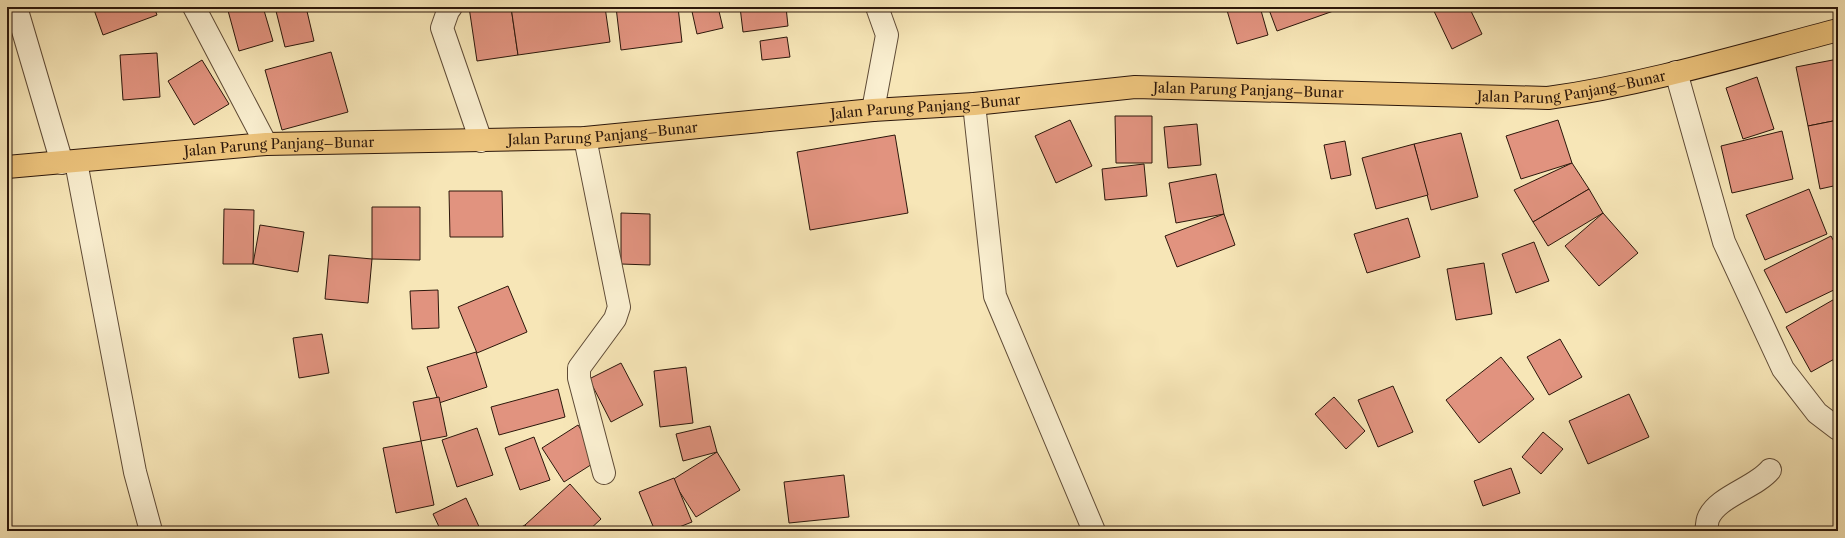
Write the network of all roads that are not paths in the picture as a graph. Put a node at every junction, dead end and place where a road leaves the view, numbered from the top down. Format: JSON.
{"nodes":[{"id":1,"x":16,"y":7,"type":"edge"},
{"id":2,"x":194,"y":7,"type":"edge"},
{"id":3,"x":452,"y":7,"type":"edge"},
{"id":4,"x":877,"y":7,"type":"edge"},
{"id":5,"x":1838,"y":30,"type":"edge"},
{"id":6,"x":1676,"y":72,"type":"junction"},
{"id":7,"x":974,"y":104,"type":"junction"},
{"id":8,"x":873,"y":110,"type":"junction"},
{"id":9,"x":585,"y":138,"type":"junction"},
{"id":10,"x":481,"y":141,"type":"junction"},
{"id":11,"x":266,"y":144,"type":"junction"},
{"id":12,"x":69,"y":163,"type":"junction"},
{"id":13,"x":7,"y":167,"type":"edge"},
{"id":14,"x":1838,"y":429,"type":"edge"},
{"id":15,"x":1770,"y":470,"type":"dead end"},
{"id":16,"x":604,"y":473,"type":"dead end"},
{"id":17,"x":151,"y":531,"type":"edge"},
{"id":18,"x":1094,"y":531,"type":"edge"},
{"id":19,"x":1706,"y":531,"type":"edge"}],
"edges":[{"from":1,"to":12,"type":"street"},
{"from":2,"to":11,"type":"street"},
{"from":3,"to":10,"type":"street"},
{"from":4,"to":8,"type":"street"},
{"from":5,"to":6,"type":"main road","name":"Jalan Parung Panjang–Bunar"},
{"from":6,"to":7,"type":"main road","name":"Jalan Parung Panjang–Bunar"},
{"from":6,"to":14,"type":"street"},
{"from":7,"to":8,"type":"main road","name":"Jalan Parung Panjang–Bunar"},
{"from":7,"to":18,"type":"street"},
{"from":8,"to":9,"type":"main road","name":"Jalan Parung Panjang–Bunar"},
{"from":9,"to":10,"type":"main road","name":"Jalan Parung Panjang–Bunar"},
{"from":9,"to":16,"type":"street"},
{"from":10,"to":11,"type":"main road","name":"Jalan Parung Panjang–Bunar"},
{"from":11,"to":12,"type":"main road","name":"Jalan Parung Panjang–Bunar"},
{"from":12,"to":13,"type":"main road","name":"Jalan Parung Panjang–Bunar"},
{"from":12,"to":17,"type":"street"},
{"from":15,"to":19,"type":"street"}]}
